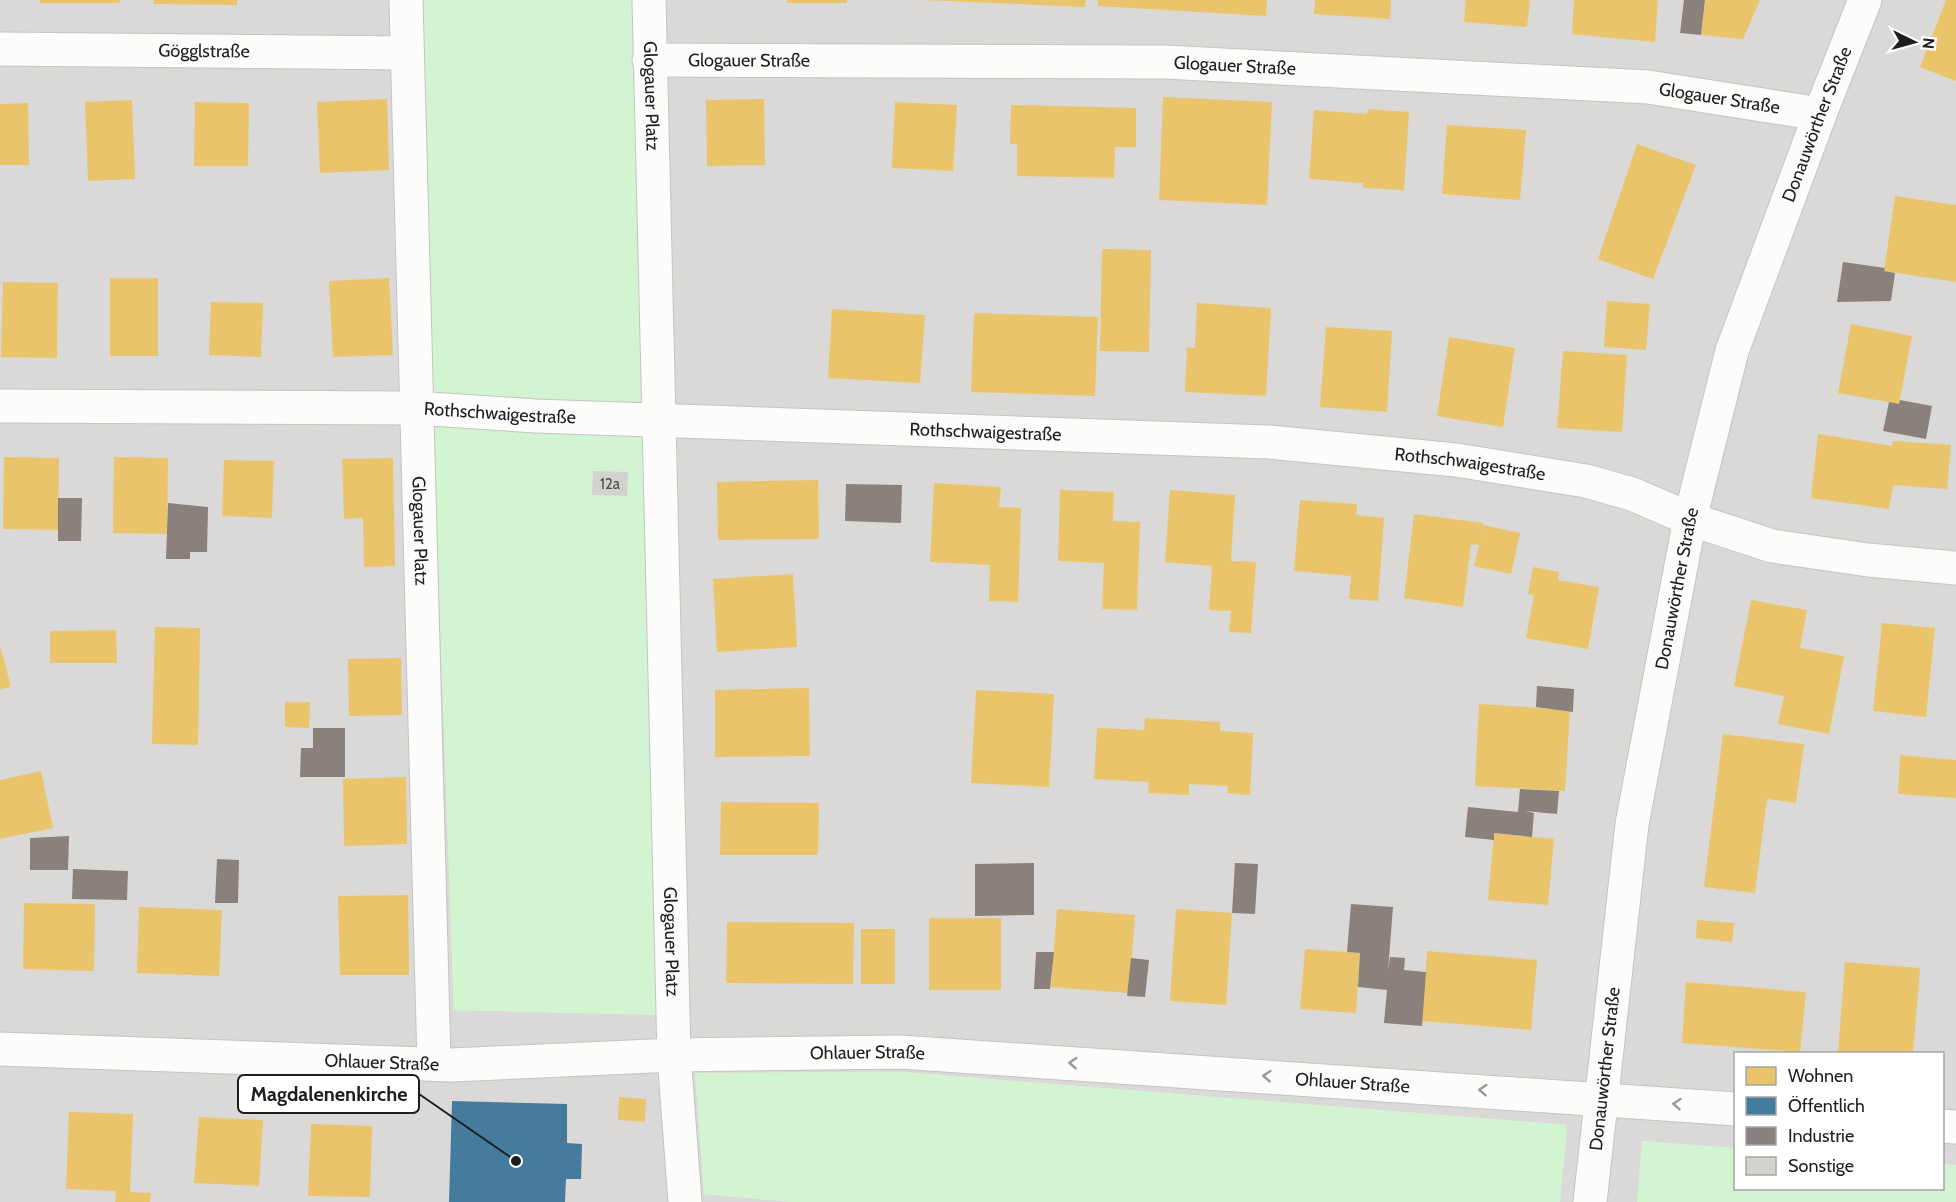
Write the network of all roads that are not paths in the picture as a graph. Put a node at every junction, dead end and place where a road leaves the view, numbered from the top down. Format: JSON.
{"nodes":[{"id":1,"x":406,"y":0,"type":"edge"},
{"id":2,"x":649,"y":0,"type":"edge"},
{"id":3,"x":1865,"y":0,"type":"edge"},
{"id":4,"x":0,"y":49,"type":"edge"},
{"id":5,"x":406,"y":53,"type":"junction"},
{"id":6,"x":649,"y":60,"type":"junction"},
{"id":7,"x":1820,"y":114,"type":"junction"},
{"id":8,"x":0,"y":406,"type":"edge"},
{"id":9,"x":415,"y":408,"type":"junction"},
{"id":10,"x":660,"y":420,"type":"junction"},
{"id":11,"x":1690,"y":519,"type":"junction"},
{"id":12,"x":1956,"y":568,"type":"edge"},
{"id":13,"x":0,"y":1049,"type":"edge"},
{"id":14,"x":674,"y":1055,"type":"junction"},
{"id":15,"x":434,"y":1063,"type":"junction"},
{"id":16,"x":1602,"y":1098,"type":"junction"},
{"id":17,"x":1734,"y":1109,"type":"edge"},
{"id":18,"x":685,"y":1202,"type":"edge"},
{"id":19,"x":1590,"y":1202,"type":"edge"}],
"edges":[{"from":1,"to":5,"type":"street","name":"Glogauer Platz"},
{"from":2,"to":6,"type":"street","name":"Glogauer Platz"},
{"from":3,"to":7,"type":"street","name":"Donauwörther Straße"},
{"from":4,"to":5,"type":"street","name":"Gögglstraße"},
{"from":5,"to":9,"type":"street","name":"Glogauer Platz"},
{"from":6,"to":7,"type":"street","name":"Glogauer Straße"},
{"from":6,"to":10,"type":"street","name":"Glogauer Platz"},
{"from":7,"to":11,"type":"street","name":"Donauwörther Straße"},
{"from":8,"to":9,"type":"street","name":"Rothschwaigestraße"},
{"from":9,"to":10,"type":"street","name":"Rothschwaigestraße"},
{"from":9,"to":15,"type":"street","name":"Glogauer Platz"},
{"from":10,"to":11,"type":"street","name":"Rothschwaigestraße"},
{"from":10,"to":14,"type":"street","name":"Glogauer Platz"},
{"from":11,"to":12,"type":"street","name":"Rothschwaigestraße"},
{"from":11,"to":16,"type":"street","name":"Donauwörther Straße"},
{"from":13,"to":15,"type":"street","name":"Ohlauer Straße"},
{"from":14,"to":15,"type":"street","name":"Ohlauer Straße"},
{"from":16,"to":14,"type":"street","name":"Ohlauer Straße","one_way":true},
{"from":14,"to":18,"type":"street","name":"Glogauer Platz"},
{"from":17,"to":16,"type":"street","name":"Ohlauer Straße","one_way":true},
{"from":16,"to":19,"type":"street","name":"Donauwörther Straße"}]}
